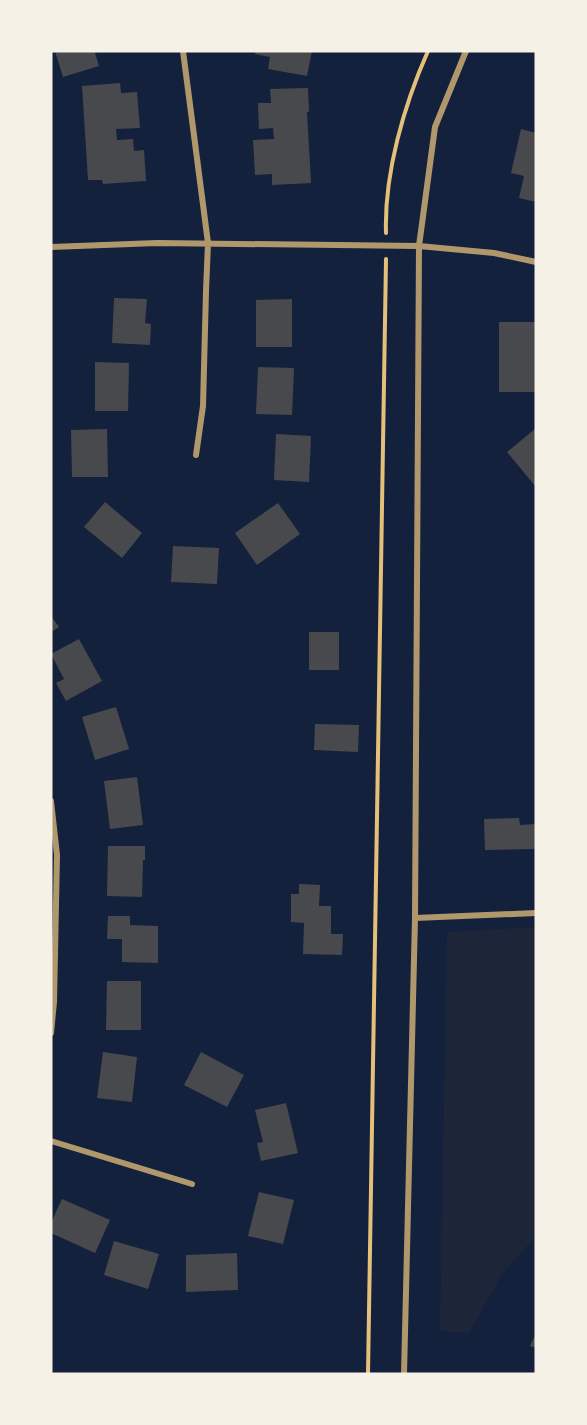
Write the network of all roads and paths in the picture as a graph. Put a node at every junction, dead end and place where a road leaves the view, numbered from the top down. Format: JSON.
{"nodes":[{"id":1,"x":183,"y":51,"type":"edge"},
{"id":2,"x":428,"y":51,"type":"edge"},
{"id":3,"x":466,"y":51,"type":"edge"},
{"id":4,"x":386,"y":223,"type":"dead end"},
{"id":5,"x":208,"y":243,"type":"junction"},
{"id":6,"x":419,"y":246,"type":"junction"},
{"id":7,"x":51,"y":247,"type":"edge"},
{"id":8,"x":536,"y":262,"type":"edge"},
{"id":9,"x":387,"y":271,"type":"dead end"},
{"id":10,"x":196,"y":455,"type":"dead end"},
{"id":11,"x":51,"y":801,"type":"edge"},
{"id":12,"x":536,"y":913,"type":"edge"},
{"id":13,"x":415,"y":918,"type":"junction"},
{"id":14,"x":51,"y":1033,"type":"edge"},
{"id":15,"x":51,"y":1142,"type":"edge"},
{"id":16,"x":192,"y":1184,"type":"dead end"},
{"id":17,"x":368,"y":1374,"type":"edge"},
{"id":18,"x":404,"y":1374,"type":"edge"}],
"edges":[{"from":1,"to":5,"type":"street"},
{"from":2,"to":4,"type":"path"},
{"from":3,"to":6,"type":"street"},
{"from":5,"to":6,"type":"street"},
{"from":5,"to":7,"type":"street"},
{"from":5,"to":10,"type":"street"},
{"from":6,"to":8,"type":"street"},
{"from":6,"to":13,"type":"street"},
{"from":9,"to":17,"type":"path"},
{"from":11,"to":14,"type":"street"},
{"from":12,"to":13,"type":"street"},
{"from":13,"to":18,"type":"street"},
{"from":15,"to":16,"type":"street"}]}
